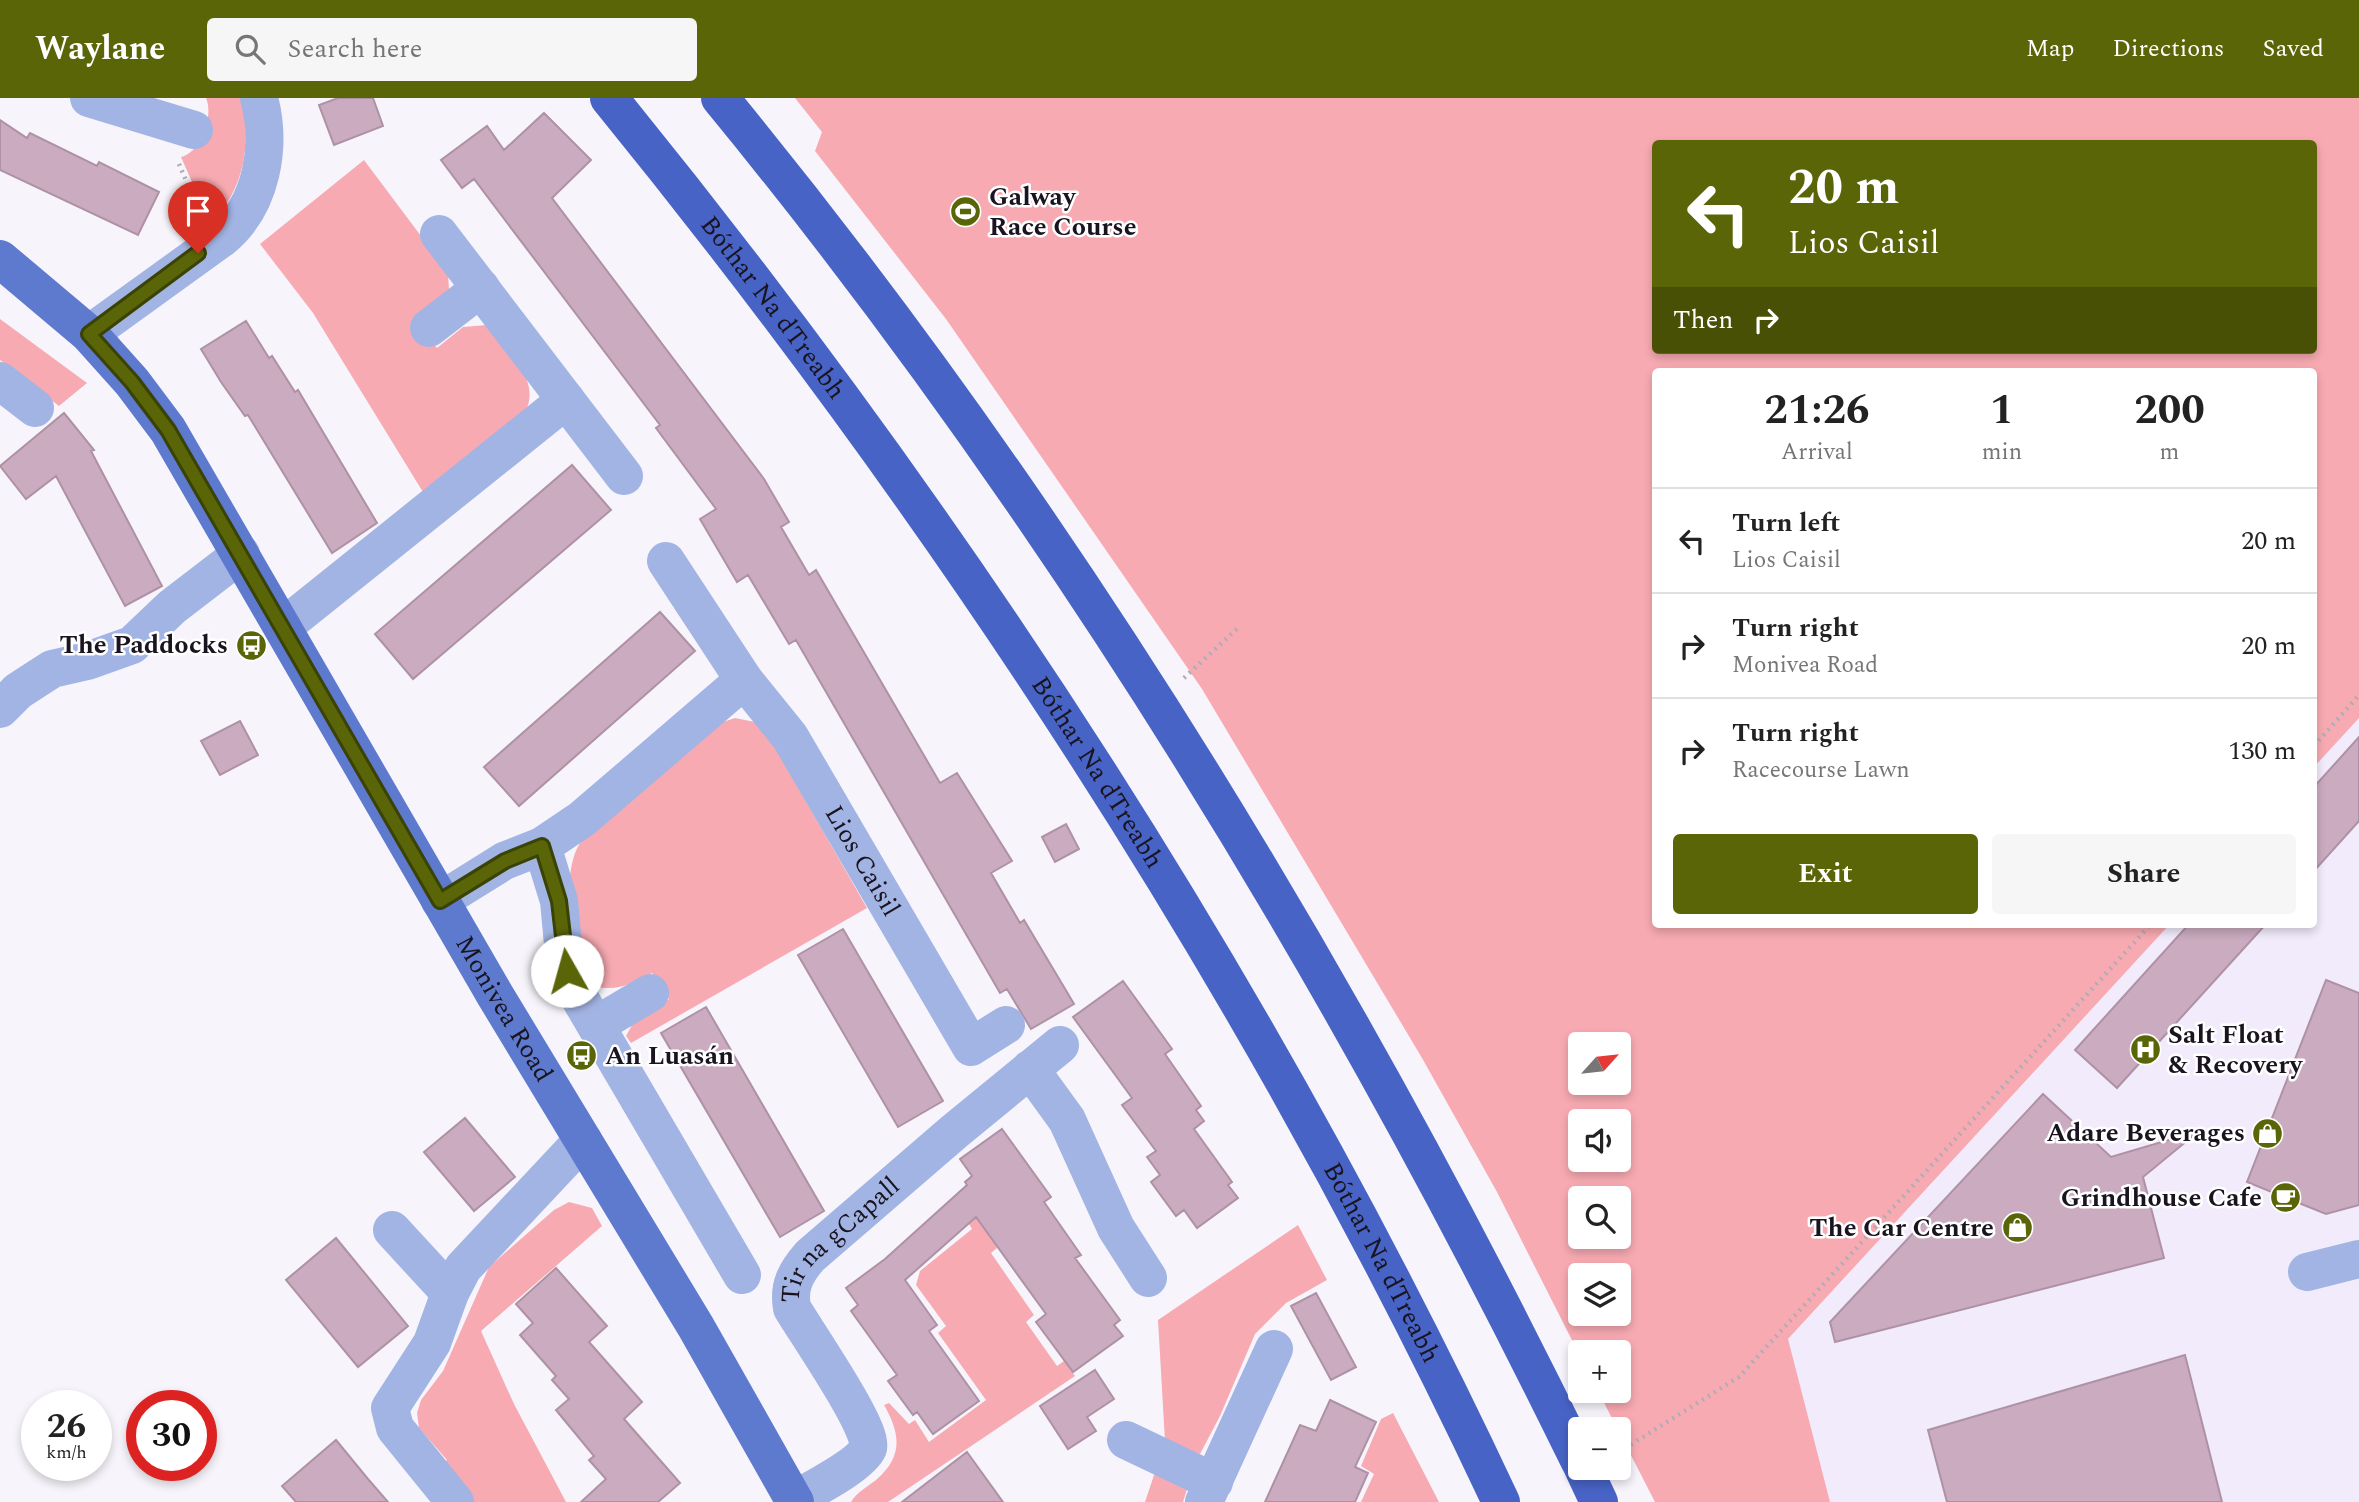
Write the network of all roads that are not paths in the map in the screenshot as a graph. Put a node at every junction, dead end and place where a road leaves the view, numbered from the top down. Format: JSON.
{"nodes":[{"id":1,"x":89,"y":98,"type":"edge"},
{"id":2,"x":259,"y":98,"type":"edge"},
{"id":3,"x":609,"y":98,"type":"edge"},
{"id":4,"x":720,"y":98,"type":"edge"},
{"id":5,"x":175,"y":117,"type":"edge"},
{"id":6,"x":439,"y":234,"type":"dead end"},
{"id":7,"x":0,"y":259,"type":"edge"},
{"id":8,"x":481,"y":288,"type":"junction"},
{"id":9,"x":429,"y":328,"type":"dead end"},
{"id":10,"x":89,"y":334,"type":"junction"},
{"id":11,"x":566,"y":400,"type":"junction"},
{"id":12,"x":624,"y":476,"type":"dead end"},
{"id":13,"x":241,"y":554,"type":"junction"},
{"id":14,"x":666,"y":561,"type":"dead end"},
{"id":15,"x":283,"y":627,"type":"junction"},
{"id":16,"x":744,"y":680,"type":"junction"},
{"id":17,"x":0,"y":709,"type":"edge"},
{"id":18,"x":542,"y":846,"type":"junction"},
{"id":19,"x":440,"y":901,"type":"junction"},
{"id":20,"x":650,"y":993,"type":"dead end"},
{"id":21,"x":596,"y":1025,"type":"junction"},
{"id":22,"x":1006,"y":1025,"type":"dead end"},
{"id":23,"x":1060,"y":1045,"type":"dead end"},
{"id":24,"x":1030,"y":1069,"type":"junction"},
{"id":25,"x":583,"y":1140,"type":"junction"},
{"id":26,"x":392,"y":1230,"type":"dead end"},
{"id":27,"x":2359,"y":1259,"type":"edge"},
{"id":28,"x":2307,"y":1272,"type":"dead end"},
{"id":29,"x":743,"y":1275,"type":"dead end"},
{"id":30,"x":1148,"y":1278,"type":"dead end"},
{"id":31,"x":450,"y":1293,"type":"junction"},
{"id":32,"x":1274,"y":1349,"type":"dead end"},
{"id":33,"x":1568,"y":1438,"type":"edge"},
{"id":34,"x":1126,"y":1440,"type":"dead end"},
{"id":35,"x":1589,"y":1480,"type":"edge"},
{"id":36,"x":1209,"y":1492,"type":"edge"},
{"id":37,"x":795,"y":1501,"type":"edge"},
{"id":38,"x":455,"y":1502,"type":"edge"},
{"id":39,"x":1500,"y":1502,"type":"edge"},
{"id":40,"x":1599,"y":1502,"type":"edge"}],
"edges":[{"from":1,"to":5,"type":"street"},
{"from":2,"to":10,"type":"street"},
{"from":3,"to":39,"type":"highway","name":"Bóthar Na dTreabh"},
{"from":4,"to":33,"type":"highway"},
{"from":6,"to":8,"type":"street"},
{"from":7,"to":10,"type":"main road","name":"Monivea Road"},
{"from":8,"to":9,"type":"street"},
{"from":8,"to":11,"type":"street"},
{"from":10,"to":13,"type":"main road","name":"Monivea Road"},
{"from":11,"to":12,"type":"street"},
{"from":11,"to":15,"type":"street"},
{"from":13,"to":15,"type":"main road","name":"Monivea Road"},
{"from":13,"to":17,"type":"street"},
{"from":14,"to":16,"type":"street","name":"Lios Caisil"},
{"from":15,"to":19,"type":"main road","name":"Monivea Road"},
{"from":16,"to":18,"type":"street"},
{"from":16,"to":22,"type":"street","name":"Lios Caisil"},
{"from":18,"to":19,"type":"street"},
{"from":18,"to":21,"type":"street"},
{"from":19,"to":25,"type":"main road","name":"Monivea Road"},
{"from":20,"to":21,"type":"street"},
{"from":21,"to":29,"type":"street"},
{"from":23,"to":24,"type":"street","name":"Tir na gCapall"},
{"from":24,"to":30,"type":"street"},
{"from":24,"to":37,"type":"street","name":"Tir na gCapall"},
{"from":25,"to":31,"type":"street"},
{"from":25,"to":37,"type":"main road","name":"Monivea Road"},
{"from":26,"to":31,"type":"street"},
{"from":27,"to":28,"type":"street"},
{"from":31,"to":38,"type":"street"},
{"from":32,"to":36,"type":"street"},
{"from":34,"to":36,"type":"street"},
{"from":35,"to":40,"type":"highway"}]}
